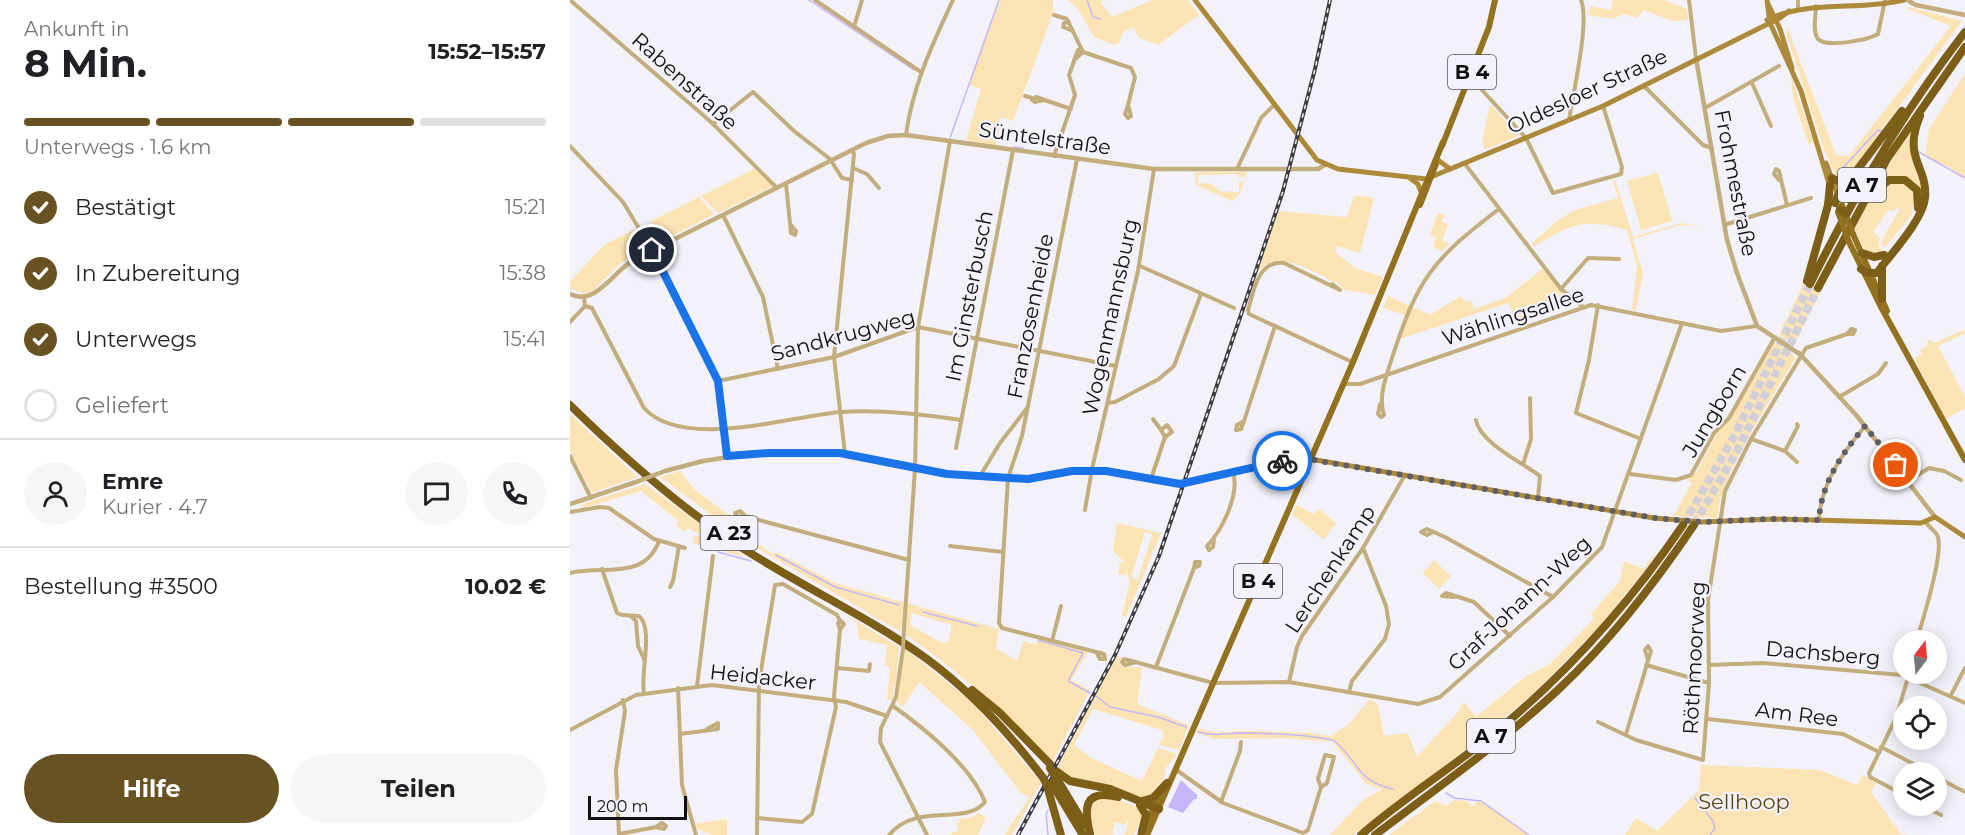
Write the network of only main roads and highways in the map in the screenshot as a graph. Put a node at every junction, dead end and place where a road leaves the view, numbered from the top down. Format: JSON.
{"nodes":[{"id":1,"x":1195,"y":0,"type":"edge"},
{"id":2,"x":1495,"y":0,"type":"edge"},
{"id":3,"x":1906,"y":0,"type":"edge"},
{"id":4,"x":1768,"y":2,"type":"edge"},
{"id":5,"x":1884,"y":2,"type":"edge"},
{"id":6,"x":1788,"y":12,"type":"junction"},
{"id":7,"x":1773,"y":20,"type":"junction"},
{"id":8,"x":1965,"y":32,"type":"edge"},
{"id":9,"x":1783,"y":37,"type":"junction"},
{"id":10,"x":1965,"y":47,"type":"edge"},
{"id":11,"x":1792,"y":68,"type":"junction"},
{"id":12,"x":1922,"y":90,"type":"junction"},
{"id":13,"x":1927,"y":98,"type":"junction"},
{"id":14,"x":1443,"y":142,"type":"junction"},
{"id":15,"x":1438,"y":160,"type":"junction"},
{"id":16,"x":1450,"y":170,"type":"junction"},
{"id":17,"x":1429,"y":177,"type":"junction"},
{"id":18,"x":1409,"y":178,"type":"junction"},
{"id":19,"x":1831,"y":181,"type":"junction"},
{"id":20,"x":1849,"y":181,"type":"junction"},
{"id":21,"x":1421,"y":192,"type":"junction"},
{"id":22,"x":1863,"y":201,"type":"junction"},
{"id":23,"x":1839,"y":207,"type":"junction"},
{"id":24,"x":1827,"y":211,"type":"junction"},
{"id":25,"x":1410,"y":224,"type":"junction"},
{"id":26,"x":1862,"y":253,"type":"junction"},
{"id":27,"x":1884,"y":255,"type":"junction"},
{"id":28,"x":1882,"y":265,"type":"junction"},
{"id":29,"x":1862,"y":269,"type":"joint"},
{"id":30,"x":1869,"y":278,"type":"junction"},
{"id":31,"x":1811,"y":285,"type":"junction"},
{"id":32,"x":1882,"y":299,"type":"junction"},
{"id":33,"x":1893,"y":326,"type":"junction"},
{"id":34,"x":570,"y":398,"type":"edge"},
{"id":35,"x":570,"y":405,"type":"edge"},
{"id":36,"x":1310,"y":459,"type":"junction"},
{"id":37,"x":1965,"y":460,"type":"edge"},
{"id":38,"x":1683,"y":525,"type":"tunnel mouth"},
{"id":39,"x":1694,"y":525,"type":"tunnel mouth"},
{"id":40,"x":1965,"y":537,"type":"edge"},
{"id":41,"x":975,"y":693,"type":"junction"},
{"id":42,"x":1050,"y":775,"type":"junction"},
{"id":43,"x":1169,"y":780,"type":"junction"},
{"id":44,"x":1140,"y":803,"type":"junction"},
{"id":45,"x":1156,"y":810,"type":"junction"},
{"id":46,"x":1143,"y":834,"type":"edge"},
{"id":47,"x":1061,"y":835,"type":"edge"},
{"id":48,"x":1077,"y":835,"type":"edge"},
{"id":49,"x":1088,"y":835,"type":"edge"},
{"id":50,"x":1362,"y":835,"type":"edge"},
{"id":51,"x":1375,"y":835,"type":"edge"}],
"edges":[{"from":1,"to":18,"type":"main road","name":"Oldesloer Straße"},
{"from":2,"to":14,"type":"main road","number":"B 4"},
{"from":3,"to":5,"type":"main road","name":"Oldesloer Straße"},
{"from":4,"to":7,"type":"main road"},
{"from":5,"to":6,"type":"main road","name":"Oldesloer Straße"},
{"from":6,"to":7,"type":"main road","name":"Oldesloer Straße"},
{"from":6,"to":9,"type":"main road"},
{"from":7,"to":9,"type":"main road"},
{"from":7,"to":11,"type":"main road"},
{"from":7,"to":16,"type":"main road","name":"Oldesloer Straße"},
{"from":8,"to":12,"type":"highway","number":"A 7"},
{"from":9,"to":11,"type":"main road"},
{"from":10,"to":13,"type":"highway","number":"A 7"},
{"from":11,"to":19,"type":"main road"},
{"from":12,"to":20,"type":"highway"},
{"from":12,"to":31,"type":"highway","number":"A 7"},
{"from":13,"to":22,"type":"highway","number":"A 7"},
{"from":13,"to":28,"type":"highway"},
{"from":14,"to":15,"type":"main road","number":"B 4"},
{"from":14,"to":17,"type":"main road","number":"B 4"},
{"from":15,"to":16,"type":"main road"},
{"from":15,"to":17,"type":"main road","number":"B 4"},
{"from":16,"to":17,"type":"main road","name":"Oldesloer Straße"},
{"from":17,"to":18,"type":"main road","name":"Oldesloer Straße"},
{"from":17,"to":21,"type":"main road","number":"B 4"},
{"from":17,"to":25,"type":"main road","number":"B 4"},
{"from":18,"to":21,"type":"main road"},
{"from":19,"to":20,"type":"highway"},
{"from":19,"to":23,"type":"main road"},
{"from":19,"to":24,"type":"highway","number":"A 7"},
{"from":20,"to":23,"type":"highway"},
{"from":21,"to":25,"type":"main road","number":"B 4"},
{"from":22,"to":27,"type":"highway"},
{"from":22,"to":31,"type":"highway","number":"A 7"},
{"from":23,"to":24,"type":"highway","number":"A 7"},
{"from":23,"to":26,"type":"main road","bridge":true},
{"from":23,"to":29,"type":"main road","bridge":true},
{"from":24,"to":31,"type":"highway","number":"A 7"},
{"from":25,"to":36,"type":"main road","number":"B 4"},
{"from":26,"to":27,"type":"highway"},
{"from":26,"to":30,"type":"main road"},
{"from":27,"to":30,"type":"highway"},
{"from":28,"to":30,"type":"highway"},
{"from":28,"to":32,"type":"highway"},
{"from":29,"to":30,"type":"highway"},
{"from":30,"to":32,"type":"main road"},
{"from":30,"to":33,"type":"main road"},
{"from":32,"to":33,"type":"main road"},
{"from":33,"to":37,"type":"main road"},
{"from":34,"to":41,"type":"highway","number":"A 23"},
{"from":35,"to":42,"type":"highway","number":"A 23"},
{"from":36,"to":40,"type":"main road"},
{"from":36,"to":43,"type":"main road","number":"B 4"},
{"from":38,"to":50,"type":"highway","number":"A 7"},
{"from":39,"to":51,"type":"highway","number":"A 7"},
{"from":41,"to":42,"type":"highway","number":"A 23"},
{"from":41,"to":42,"type":"highway"},
{"from":42,"to":44,"type":"highway"},
{"from":42,"to":47,"type":"highway"},
{"from":42,"to":48,"type":"highway","number":"A 23"},
{"from":42,"to":49,"type":"highway"},
{"from":43,"to":44,"type":"highway"},
{"from":43,"to":45,"type":"main road","number":"B 4"},
{"from":44,"to":45,"type":"highway"},
{"from":44,"to":46,"type":"highway"},
{"from":44,"to":49,"type":"highway"},
{"from":45,"to":46,"type":"main road","number":"B 4"}]}
